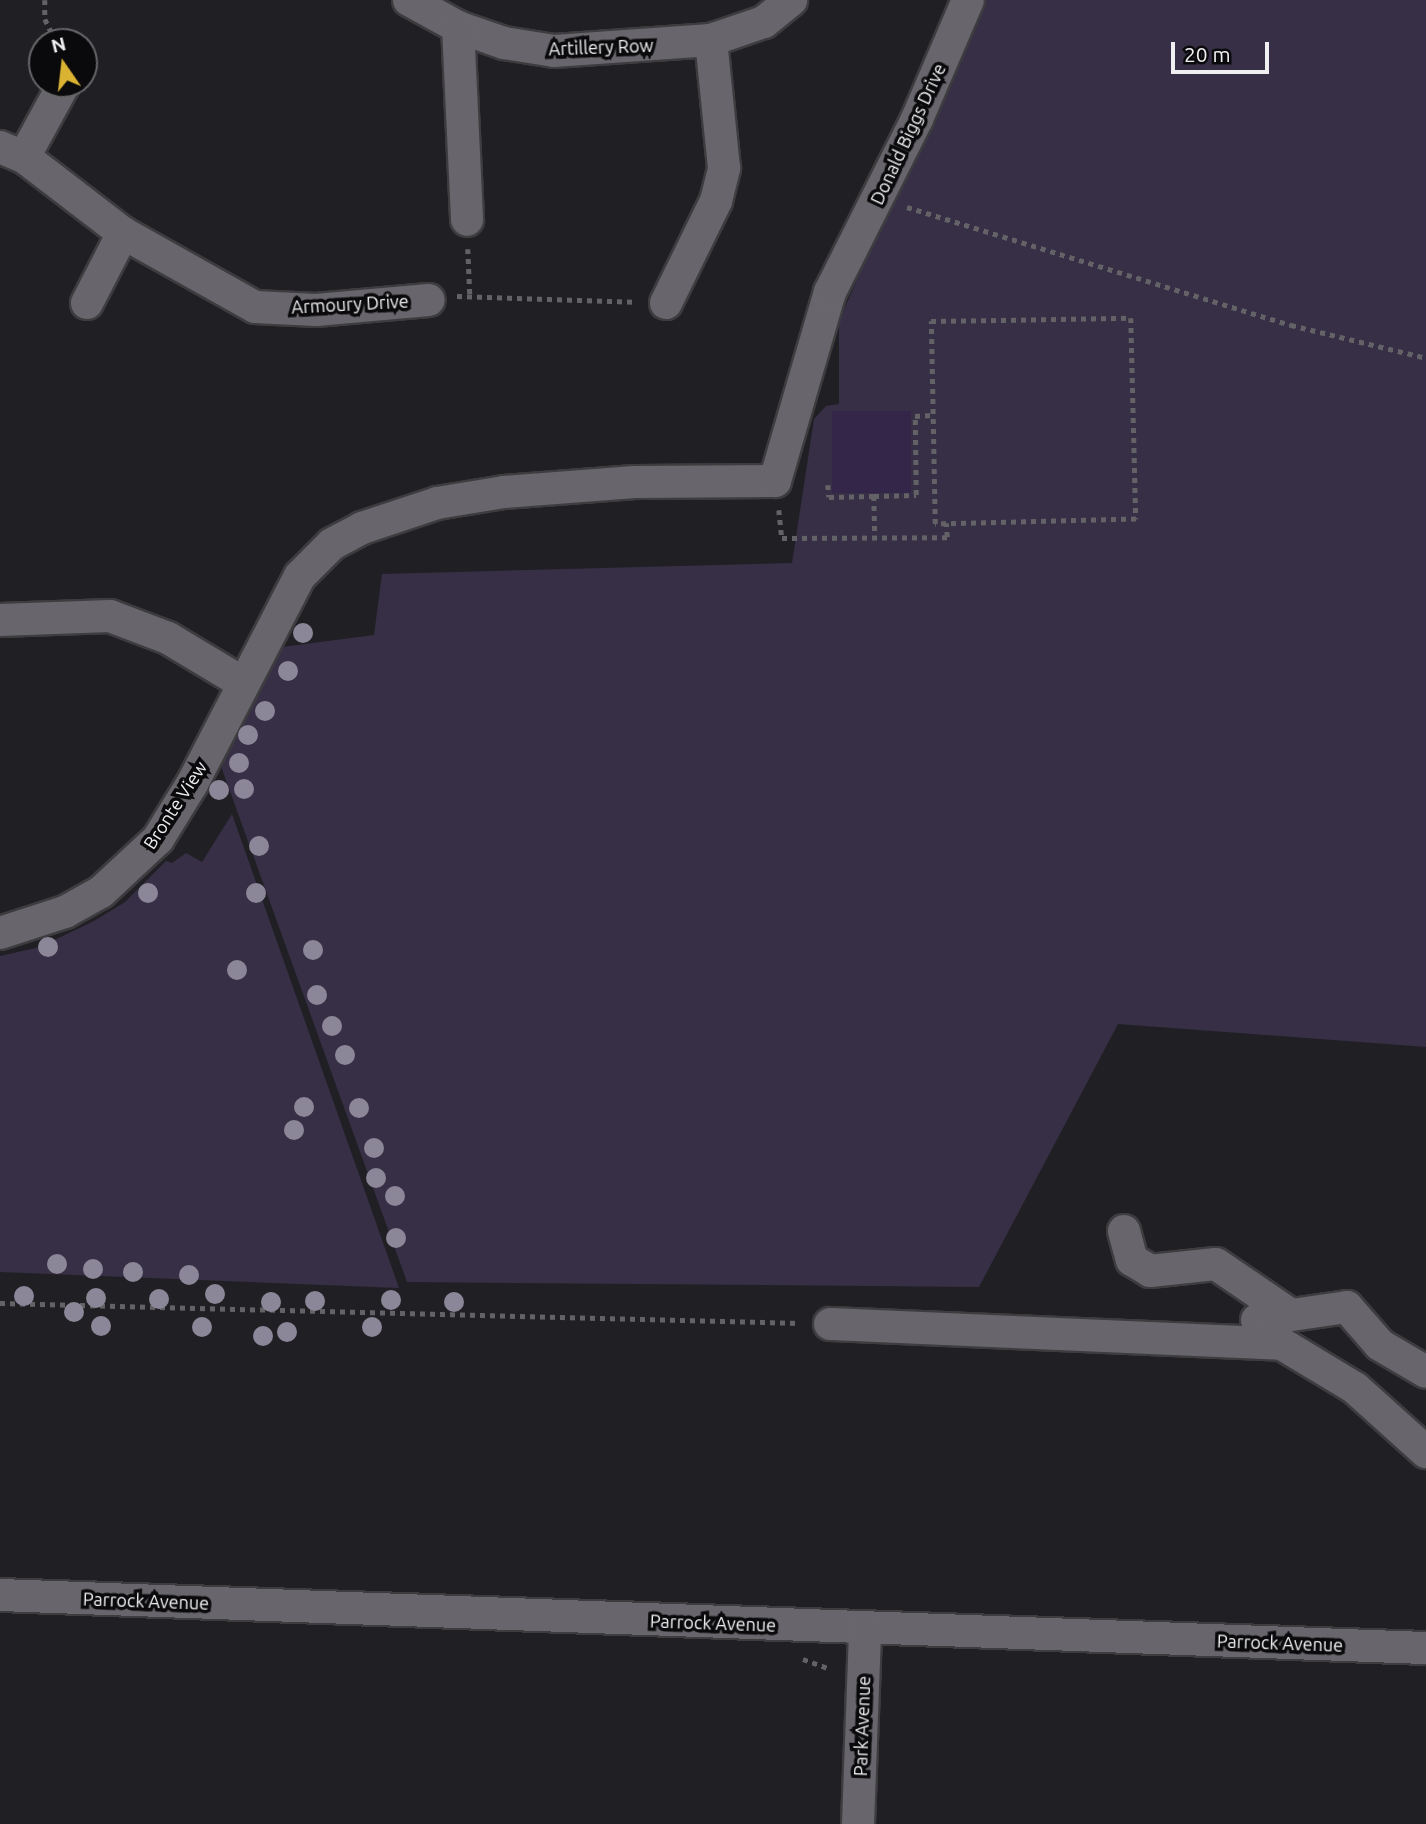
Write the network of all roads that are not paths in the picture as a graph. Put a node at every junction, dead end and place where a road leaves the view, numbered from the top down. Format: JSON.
{"nodes":[{"id":1,"x":791,"y":0,"type":"edge"},
{"id":2,"x":968,"y":0,"type":"edge"},
{"id":3,"x":415,"y":2,"type":"edge"},
{"id":4,"x":458,"y":27,"type":"junction"},
{"id":5,"x":711,"y":40,"type":"junction"},
{"id":6,"x":53,"y":98,"type":"edge"},
{"id":7,"x":12,"y":152,"type":"edge"},
{"id":8,"x":467,"y":220,"type":"road end"},
{"id":9,"x":123,"y":233,"type":"junction"},
{"id":10,"x":429,"y":300,"type":"road end"},
{"id":11,"x":87,"y":303,"type":"dead end"},
{"id":12,"x":666,"y":303,"type":"road end"},
{"id":13,"x":775,"y":481,"type":"joint"},
{"id":14,"x":0,"y":620,"type":"edge"},
{"id":15,"x":243,"y":683,"type":"junction"},
{"id":16,"x":0,"y":933,"type":"edge"},
{"id":17,"x":1124,"y":1231,"type":"dead end"},
{"id":18,"x":1291,"y":1315,"type":"junction"},
{"id":19,"x":1257,"y":1320,"type":"dead end"},
{"id":20,"x":830,"y":1324,"type":"road end"},
{"id":21,"x":1426,"y":1372,"type":"edge"},
{"id":22,"x":1426,"y":1452,"type":"edge"},
{"id":23,"x":0,"y":1595,"type":"edge"},
{"id":24,"x":865,"y":1629,"type":"junction"},
{"id":25,"x":1426,"y":1648,"type":"edge"},
{"id":26,"x":858,"y":1824,"type":"edge"}],
"edges":[{"from":1,"to":5,"type":"street","name":"Artillery Row"},
{"from":2,"to":13,"type":"street","name":"Donald Biggs Drive"},
{"from":3,"to":4,"type":"street","name":"Artillery Row"},
{"from":4,"to":5,"type":"street","name":"Artillery Row"},
{"from":4,"to":8,"type":"street"},
{"from":5,"to":12,"type":"street"},
{"from":6,"to":7,"type":"street"},
{"from":7,"to":9,"type":"street","name":"Armoury Drive"},
{"from":9,"to":10,"type":"street","name":"Armoury Drive"},
{"from":9,"to":11,"type":"street"},
{"from":13,"to":15,"type":"street","name":"Bronte View"},
{"from":14,"to":15,"type":"street"},
{"from":15,"to":16,"type":"street","name":"Bronte View"},
{"from":17,"to":18,"type":"street"},
{"from":18,"to":19,"type":"street"},
{"from":18,"to":21,"type":"street"},
{"from":20,"to":22,"type":"street"},
{"from":23,"to":24,"type":"street","name":"Parrock Avenue"},
{"from":24,"to":25,"type":"street","name":"Parrock Avenue"},
{"from":24,"to":26,"type":"street","name":"Park Avenue"}]}
